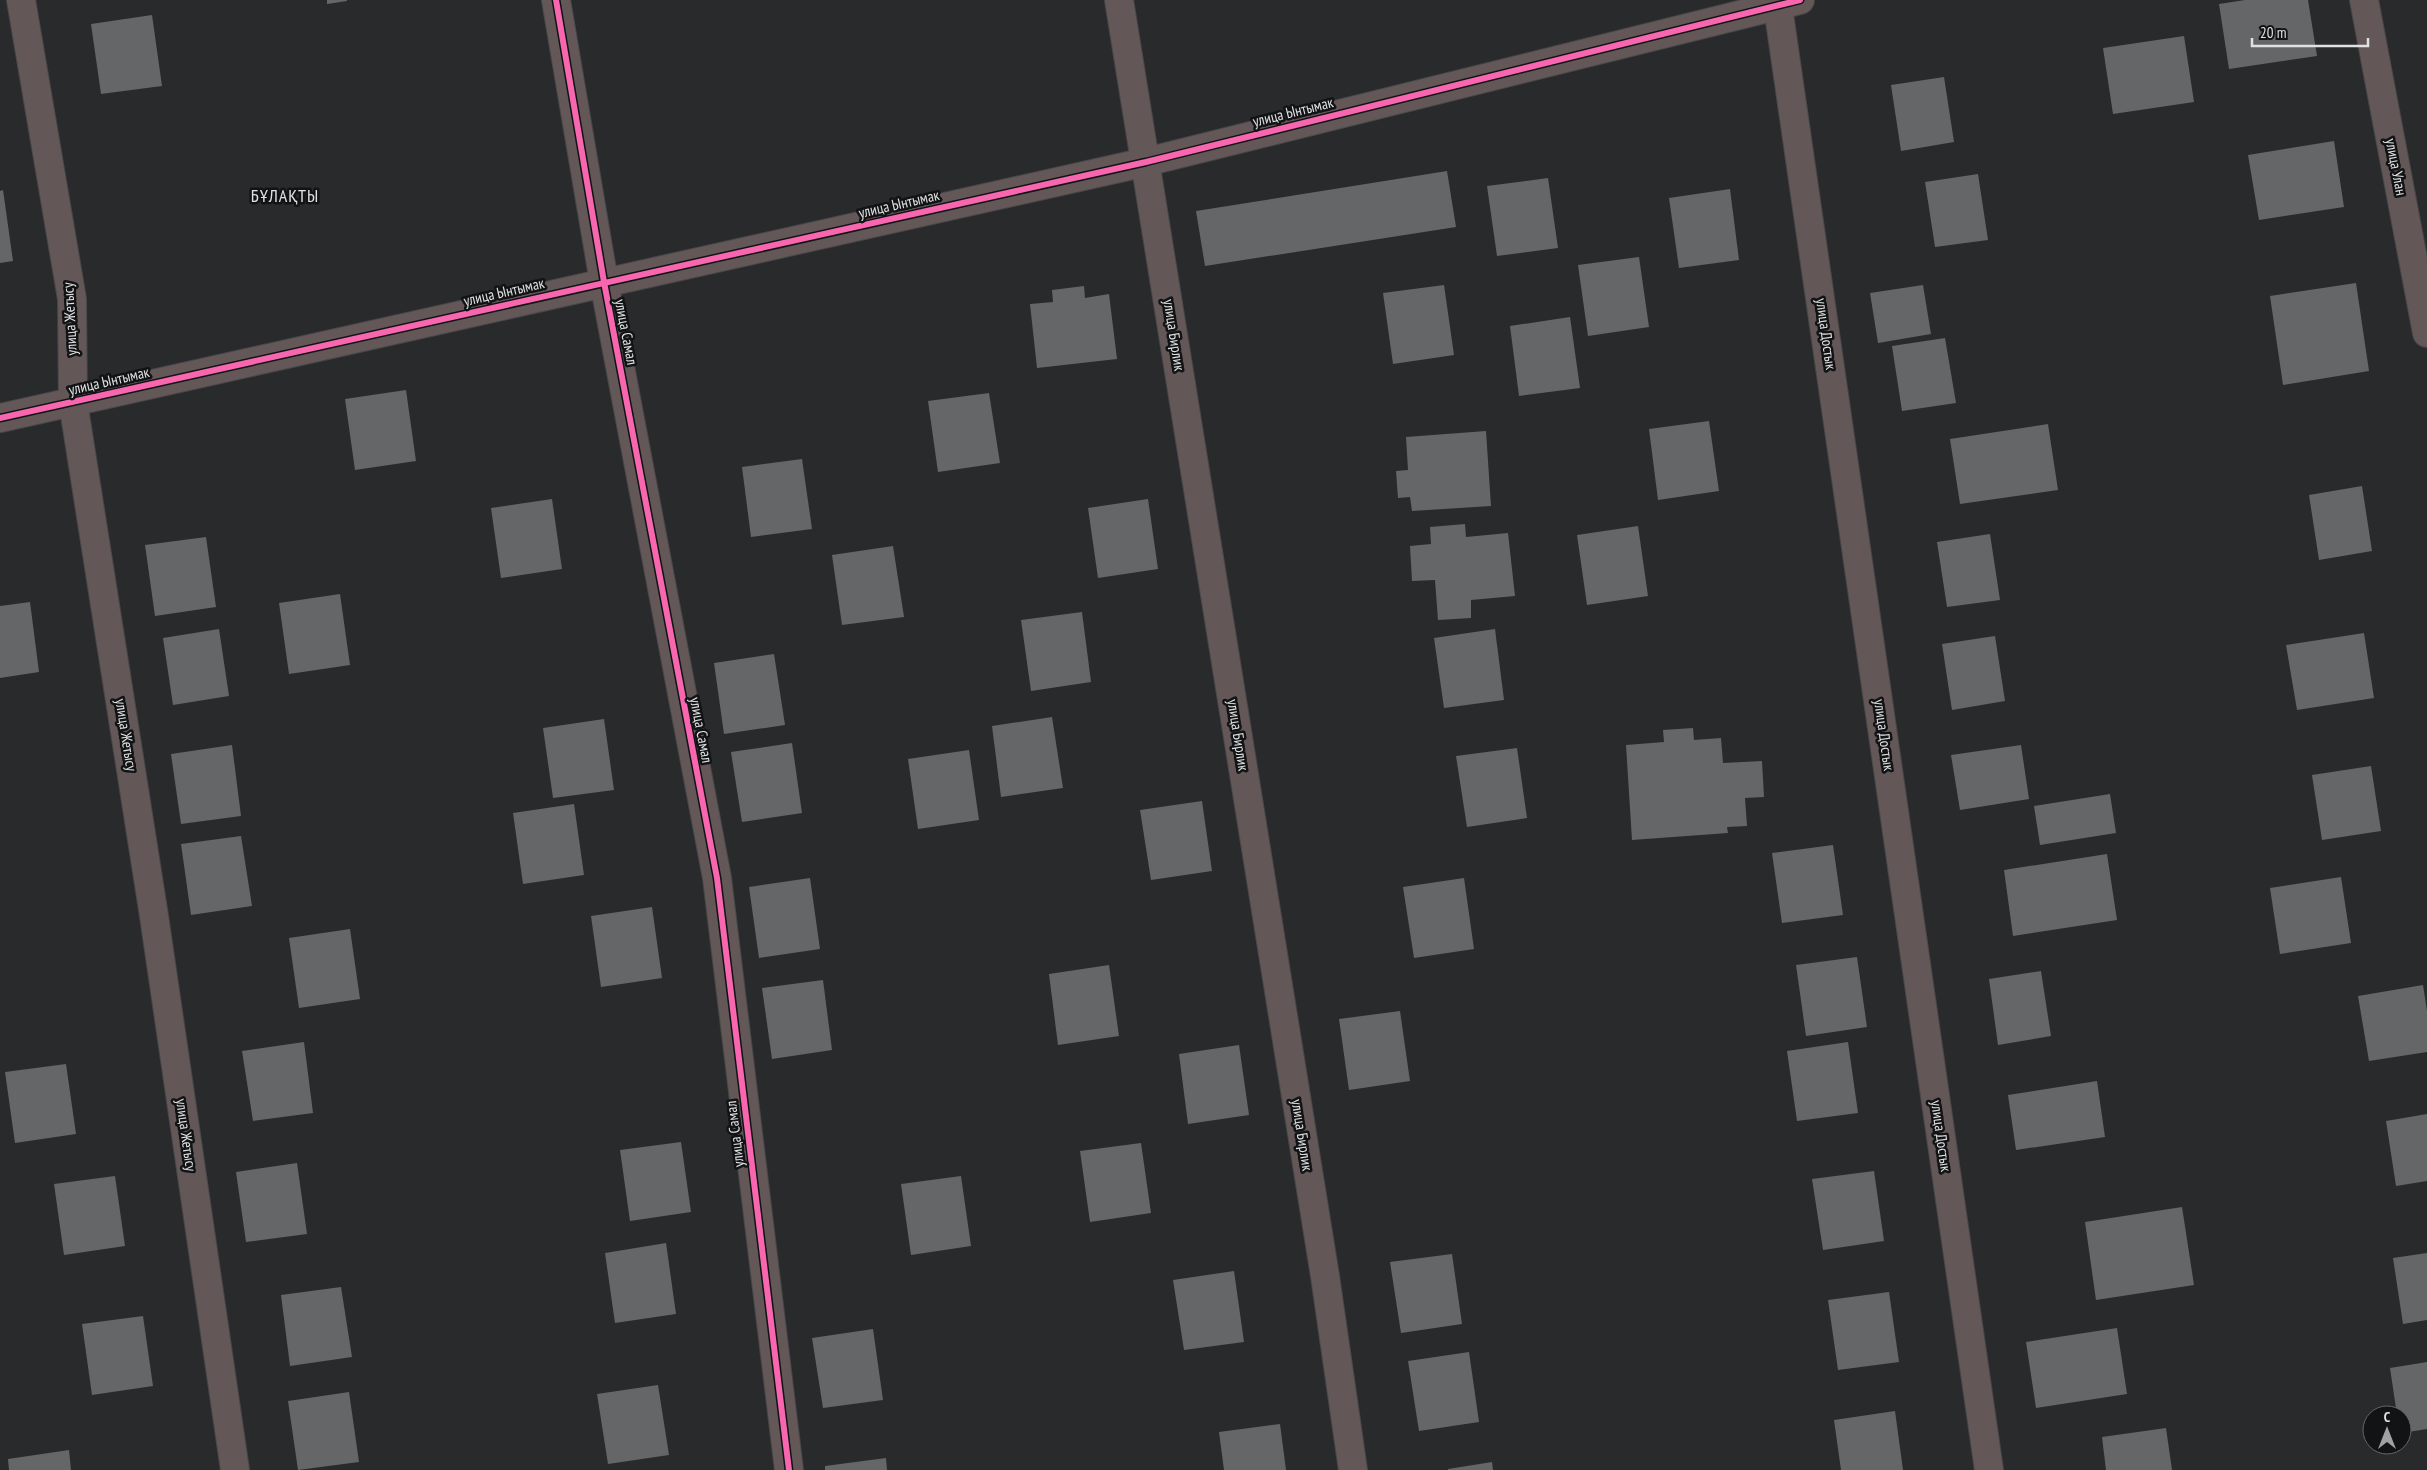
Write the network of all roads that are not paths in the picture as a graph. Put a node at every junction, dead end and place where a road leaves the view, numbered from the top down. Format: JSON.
{"nodes":[{"id":1,"x":22,"y":0,"type":"edge"},
{"id":2,"x":556,"y":0,"type":"edge"},
{"id":3,"x":1119,"y":0,"type":"edge"},
{"id":4,"x":2364,"y":0,"type":"edge"},
{"id":5,"x":1785,"y":2,"type":"edge"},
{"id":6,"x":1146,"y":162,"type":"junction"},
{"id":7,"x":604,"y":282,"type":"junction"},
{"id":8,"x":2427,"y":328,"type":"edge"},
{"id":9,"x":2427,"y":333,"type":"edge"},
{"id":10,"x":73,"y":402,"type":"junction"},
{"id":11,"x":0,"y":418,"type":"edge"},
{"id":12,"x":235,"y":1470,"type":"edge"},
{"id":13,"x":789,"y":1470,"type":"edge"},
{"id":14,"x":1353,"y":1470,"type":"edge"},
{"id":15,"x":1989,"y":1470,"type":"edge"}],
"edges":[{"from":1,"to":10,"type":"street","name":"улица Жетысу"},
{"from":2,"to":7,"type":"street","name":"улица Самал"},
{"from":3,"to":6,"type":"street","name":"улица Бирлик"},
{"from":4,"to":8,"type":"street","name":"улица Улан"},
{"from":5,"to":6,"type":"street","name":"улица Ынтымак"},
{"from":5,"to":15,"type":"street","name":"улица Достык"},
{"from":6,"to":7,"type":"street","name":"улица Ынтымак"},
{"from":6,"to":14,"type":"street","name":"улица Бирлик"},
{"from":7,"to":10,"type":"street","name":"улица Ынтымак"},
{"from":7,"to":13,"type":"street","name":"улица Самал"},
{"from":8,"to":9,"type":"street","name":"улица Улан"},
{"from":10,"to":11,"type":"street","name":"улица Ынтымак"},
{"from":10,"to":12,"type":"street","name":"улица Жетысу"}]}
